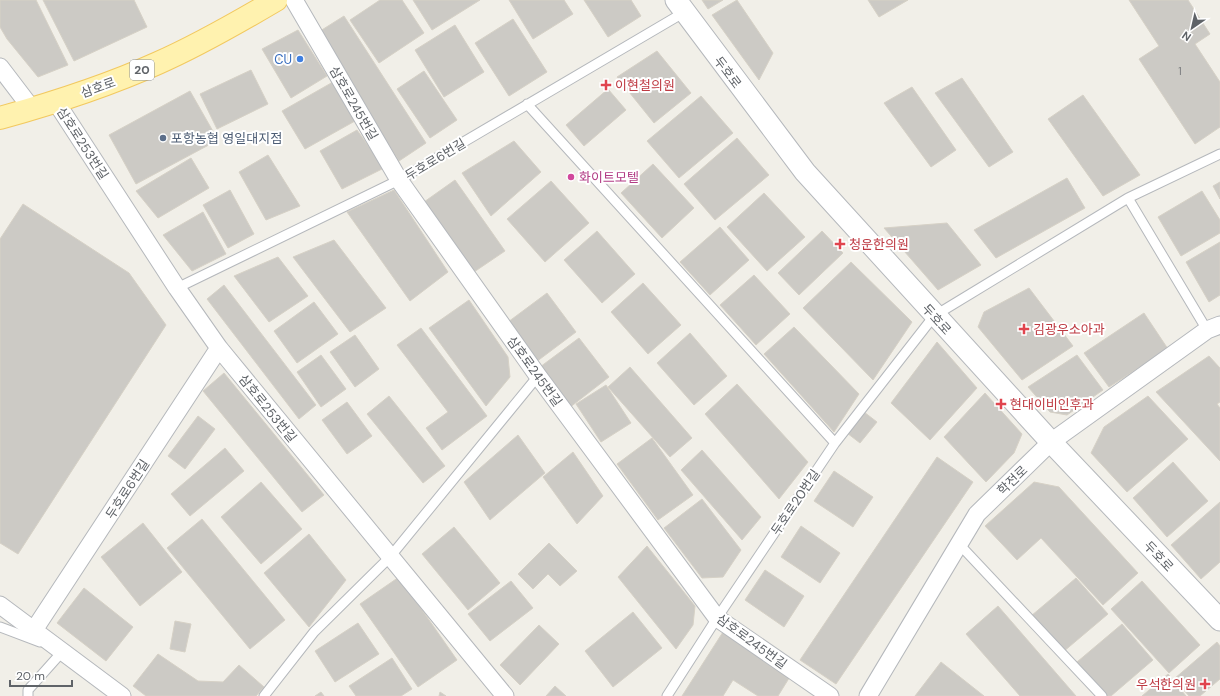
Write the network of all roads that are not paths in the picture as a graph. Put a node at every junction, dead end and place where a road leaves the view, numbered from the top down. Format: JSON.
{"nodes":[{"id":1,"x":276,"y":0,"type":"edge"},
{"id":2,"x":294,"y":0,"type":"edge"},
{"id":3,"x":679,"y":6,"type":"edge"},
{"id":4,"x":0,"y":67,"type":"edge"},
{"id":5,"x":56,"y":102,"type":"junction"},
{"id":6,"x":527,"y":104,"type":"junction"},
{"id":7,"x":32,"y":109,"type":"junction"},
{"id":8,"x":0,"y":118,"type":"edge"},
{"id":9,"x":1220,"y":154,"type":"edge"},
{"id":10,"x":399,"y":180,"type":"junction"},
{"id":11,"x":1128,"y":198,"type":"junction"},
{"id":12,"x":177,"y":288,"type":"junction"},
{"id":13,"x":934,"y":316,"type":"junction"},
{"id":14,"x":1214,"y":327,"type":"edge"},
{"id":15,"x":219,"y":348,"type":"junction"},
{"id":16,"x":538,"y":376,"type":"junction"},
{"id":17,"x":835,"y":442,"type":"junction"},
{"id":18,"x":1051,"y":442,"type":"junction"},
{"id":19,"x":959,"y":544,"type":"junction"},
{"id":20,"x":390,"y":557,"type":"junction"},
{"id":21,"x":0,"y":605,"type":"edge"},
{"id":22,"x":717,"y":618,"type":"junction"},
{"id":23,"x":1220,"y":620,"type":"edge"},
{"id":24,"x":0,"y":627,"type":"edge"},
{"id":25,"x":34,"y":630,"type":"junction"},
{"id":26,"x":62,"y":652,"type":"junction"},
{"id":27,"x":28,"y":696,"type":"edge"},
{"id":28,"x":122,"y":696,"type":"edge"},
{"id":29,"x":264,"y":696,"type":"edge"},
{"id":30,"x":505,"y":696,"type":"edge"},
{"id":31,"x":668,"y":696,"type":"edge"},
{"id":32,"x":830,"y":696,"type":"edge"},
{"id":33,"x":868,"y":696,"type":"edge"},
{"id":34,"x":1102,"y":696,"type":"edge"}],
"edges":[{"from":1,"to":5,"type":"main road","name":"삼호로","number":"20"},
{"from":2,"to":10,"type":"street","name":"삼호로245번길"},
{"from":3,"to":6,"type":"lane","name":"두호로6번길"},
{"from":3,"to":13,"type":"street","name":"두호로"},
{"from":4,"to":7,"type":"street"},
{"from":5,"to":7,"type":"main road","name":"삼호로","number":"20"},
{"from":5,"to":12,"type":"street","name":"삼호로253번길"},
{"from":6,"to":10,"type":"lane","name":"두호로6번길"},
{"from":6,"to":17,"type":"lane"},
{"from":7,"to":8,"type":"main road","name":"삼호로","number":"20"},
{"from":9,"to":11,"type":"lane"},
{"from":10,"to":12,"type":"lane","name":"두호로6번길"},
{"from":10,"to":16,"type":"street","name":"삼호로245번길"},
{"from":11,"to":13,"type":"lane"},
{"from":11,"to":14,"type":"lane"},
{"from":12,"to":15,"type":"street","name":"삼호로253번길"},
{"from":13,"to":17,"type":"lane","name":"두호로20번길"},
{"from":13,"to":18,"type":"street","name":"두호로"},
{"from":14,"to":18,"type":"street","name":"학전로"},
{"from":15,"to":20,"type":"street","name":"삼호로253번길"},
{"from":15,"to":25,"type":"street","name":"두호로6번길"},
{"from":16,"to":20,"type":"lane"},
{"from":16,"to":22,"type":"street","name":"삼호로245번길"},
{"from":17,"to":22,"type":"lane","name":"두호로20번길"},
{"from":18,"to":19,"type":"street","name":"학전로"},
{"from":18,"to":23,"type":"street","name":"두호로"},
{"from":19,"to":33,"type":"street","name":"학전로"},
{"from":19,"to":34,"type":"lane"},
{"from":20,"to":29,"type":"lane"},
{"from":20,"to":30,"type":"street","name":"삼호로253번길"},
{"from":21,"to":25,"type":"street"},
{"from":22,"to":31,"type":"lane","name":"두호로20번길"},
{"from":22,"to":32,"type":"street","name":"삼호로245번길"},
{"from":24,"to":26,"type":"lane"},
{"from":25,"to":26,"type":"street"},
{"from":26,"to":27,"type":"lane"},
{"from":26,"to":28,"type":"street"}]}
